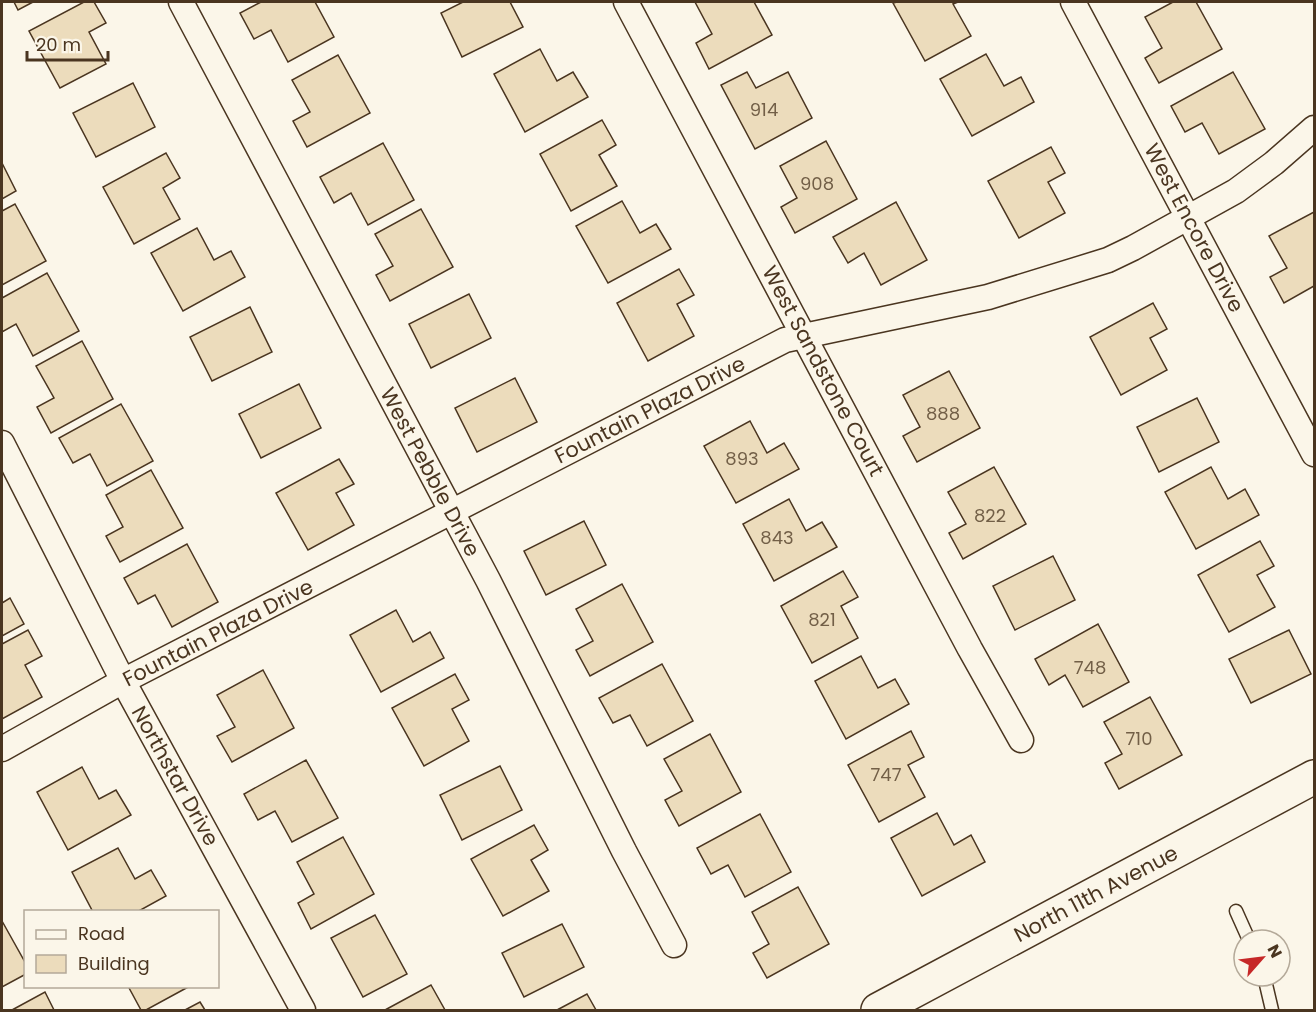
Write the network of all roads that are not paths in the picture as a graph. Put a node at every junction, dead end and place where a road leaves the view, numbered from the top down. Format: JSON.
{"nodes":[{"id":1,"x":181,"y":2,"type":"edge"},
{"id":2,"x":626,"y":2,"type":"edge"},
{"id":3,"x":1073,"y":2,"type":"edge"},
{"id":4,"x":1314,"y":128,"type":"edge"},
{"id":5,"x":1188,"y":218,"type":"junction"},
{"id":6,"x":804,"y":336,"type":"junction"},
{"id":7,"x":2,"y":443,"type":"edge"},
{"id":8,"x":1314,"y":454,"type":"edge"},
{"id":9,"x":452,"y":513,"type":"junction"},
{"id":10,"x":123,"y":681,"type":"junction"},
{"id":11,"x":1021,"y":740,"type":"dead end"},
{"id":12,"x":2,"y":749,"type":"edge"},
{"id":13,"x":1314,"y":777,"type":"edge"},
{"id":14,"x":1236,"y":911,"type":"dead end"},
{"id":15,"x":1244,"y":928,"type":"edge"},
{"id":16,"x":674,"y":945,"type":"dead end"},
{"id":17,"x":1265,"y":988,"type":"edge"},
{"id":18,"x":1267,"y":1009,"type":"edge"},
{"id":19,"x":303,"y":1011,"type":"edge"},
{"id":20,"x":878,"y":1011,"type":"edge"}],
"edges":[{"from":1,"to":9,"type":"street","name":"West Pebble Drive"},
{"from":2,"to":6,"type":"street","name":"West Sandstone Court"},
{"from":3,"to":5,"type":"street","name":"West Encore Drive"},
{"from":4,"to":5,"type":"street","name":"Fountain Plaza Drive"},
{"from":5,"to":6,"type":"street","name":"Fountain Plaza Drive"},
{"from":5,"to":8,"type":"street","name":"West Encore Drive"},
{"from":6,"to":9,"type":"street","name":"Fountain Plaza Drive"},
{"from":6,"to":11,"type":"street","name":"West Sandstone Court"},
{"from":7,"to":10,"type":"street","name":"Northstar Drive"},
{"from":9,"to":10,"type":"street","name":"Fountain Plaza Drive"},
{"from":9,"to":16,"type":"street","name":"West Pebble Drive"},
{"from":10,"to":12,"type":"street","name":"Fountain Plaza Drive"},
{"from":10,"to":19,"type":"street","name":"Northstar Drive"},
{"from":13,"to":20,"type":"main road","name":"North 11th Avenue"},
{"from":14,"to":15,"type":"lane"},
{"from":17,"to":18,"type":"lane"}]}
